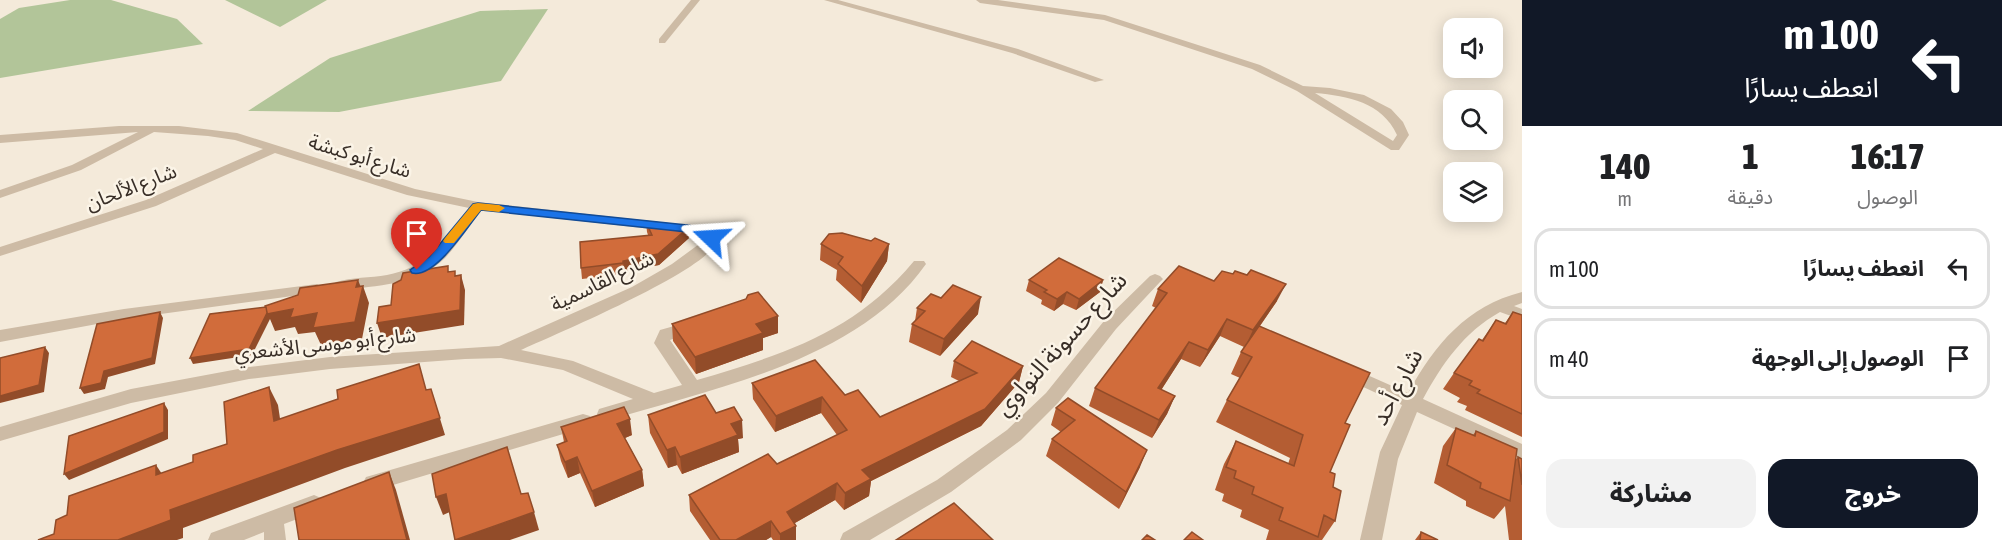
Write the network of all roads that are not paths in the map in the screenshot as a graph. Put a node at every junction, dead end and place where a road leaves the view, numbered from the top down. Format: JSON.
{"nodes":[{"id":1,"x":696,"y":0,"type":"edge"},
{"id":2,"x":828,"y":0,"type":"edge"},
{"id":3,"x":981,"y":0,"type":"edge"},
{"id":4,"x":662,"y":41,"type":"dead end"},
{"id":5,"x":1099,"y":80,"type":"dead end"},
{"id":6,"x":1301,"y":89,"type":"junction"},
{"id":7,"x":149,"y":130,"type":"junction"},
{"id":8,"x":0,"y":139,"type":"edge"},
{"id":9,"x":273,"y":149,"type":"junction"},
{"id":10,"x":0,"y":194,"type":"edge"},
{"id":11,"x":478,"y":206,"type":"junction"},
{"id":12,"x":710,"y":234,"type":"joint"},
{"id":13,"x":0,"y":252,"type":"edge"},
{"id":14,"x":919,"y":264,"type":"dead end"},
{"id":15,"x":1155,"y":279,"type":"dead end"},
{"id":16,"x":1522,"y":297,"type":"edge"},
{"id":17,"x":1497,"y":305,"type":"junction"},
{"id":18,"x":1522,"y":315,"type":"edge"},
{"id":19,"x":708,"y":320,"type":"edge"},
{"id":20,"x":0,"y":336,"type":"edge"},
{"id":21,"x":501,"y":352,"type":"junction"},
{"id":22,"x":1329,"y":365,"type":"edge"},
{"id":23,"x":693,"y":388,"type":"junction"},
{"id":24,"x":653,"y":400,"type":"junction"},
{"id":25,"x":1412,"y":403,"type":"junction"},
{"id":26,"x":0,"y":434,"type":"edge"},
{"id":27,"x":1522,"y":452,"type":"edge"},
{"id":28,"x":351,"y":490,"type":"edge"},
{"id":29,"x":329,"y":499,"type":"edge"},
{"id":30,"x":273,"y":519,"type":"junction"},
{"id":31,"x":219,"y":540,"type":"edge"},
{"id":32,"x":275,"y":540,"type":"edge"},
{"id":33,"x":851,"y":540,"type":"edge"},
{"id":34,"x":1371,"y":540,"type":"edge"}],
"edges":[{"from":1,"to":4,"type":"street"},
{"from":2,"to":5,"type":"street"},
{"from":3,"to":6,"type":"street"},
{"from":6,"to":6,"type":"street"},
{"from":7,"to":8,"type":"street","name":"شارع أبو كبشة"},
{"from":7,"to":9,"type":"street","name":"شارع أبو كبشة"},
{"from":7,"to":10,"type":"street"},
{"from":9,"to":11,"type":"street","name":"شارع أبو كبشة"},
{"from":9,"to":13,"type":"street","name":"شارع الألحان"},
{"from":11,"to":12,"type":"street","name":"شارع أبو كبشة"},
{"from":11,"to":20,"type":"street"},
{"from":12,"to":21,"type":"street","name":"شارع القاسمية"},
{"from":14,"to":23,"type":"street"},
{"from":15,"to":33,"type":"street","name":"شارع حسونة النواوي"},
{"from":16,"to":17,"type":"street","name":"شارع أحد"},
{"from":17,"to":18,"type":"street"},
{"from":17,"to":25,"type":"street","name":"شارع أحد"},
{"from":19,"to":23,"type":"street"},
{"from":21,"to":24,"type":"street","name":"شارع أبو موسى الأشعري"},
{"from":21,"to":26,"type":"street","name":"شارع أبو موسى الأشعري"},
{"from":22,"to":25,"type":"street"},
{"from":23,"to":24,"type":"street"},
{"from":24,"to":28,"type":"street"},
{"from":25,"to":27,"type":"street"},
{"from":25,"to":34,"type":"street","name":"شارع أحد"},
{"from":29,"to":30,"type":"street"},
{"from":30,"to":31,"type":"street"},
{"from":30,"to":32,"type":"street"}]}
